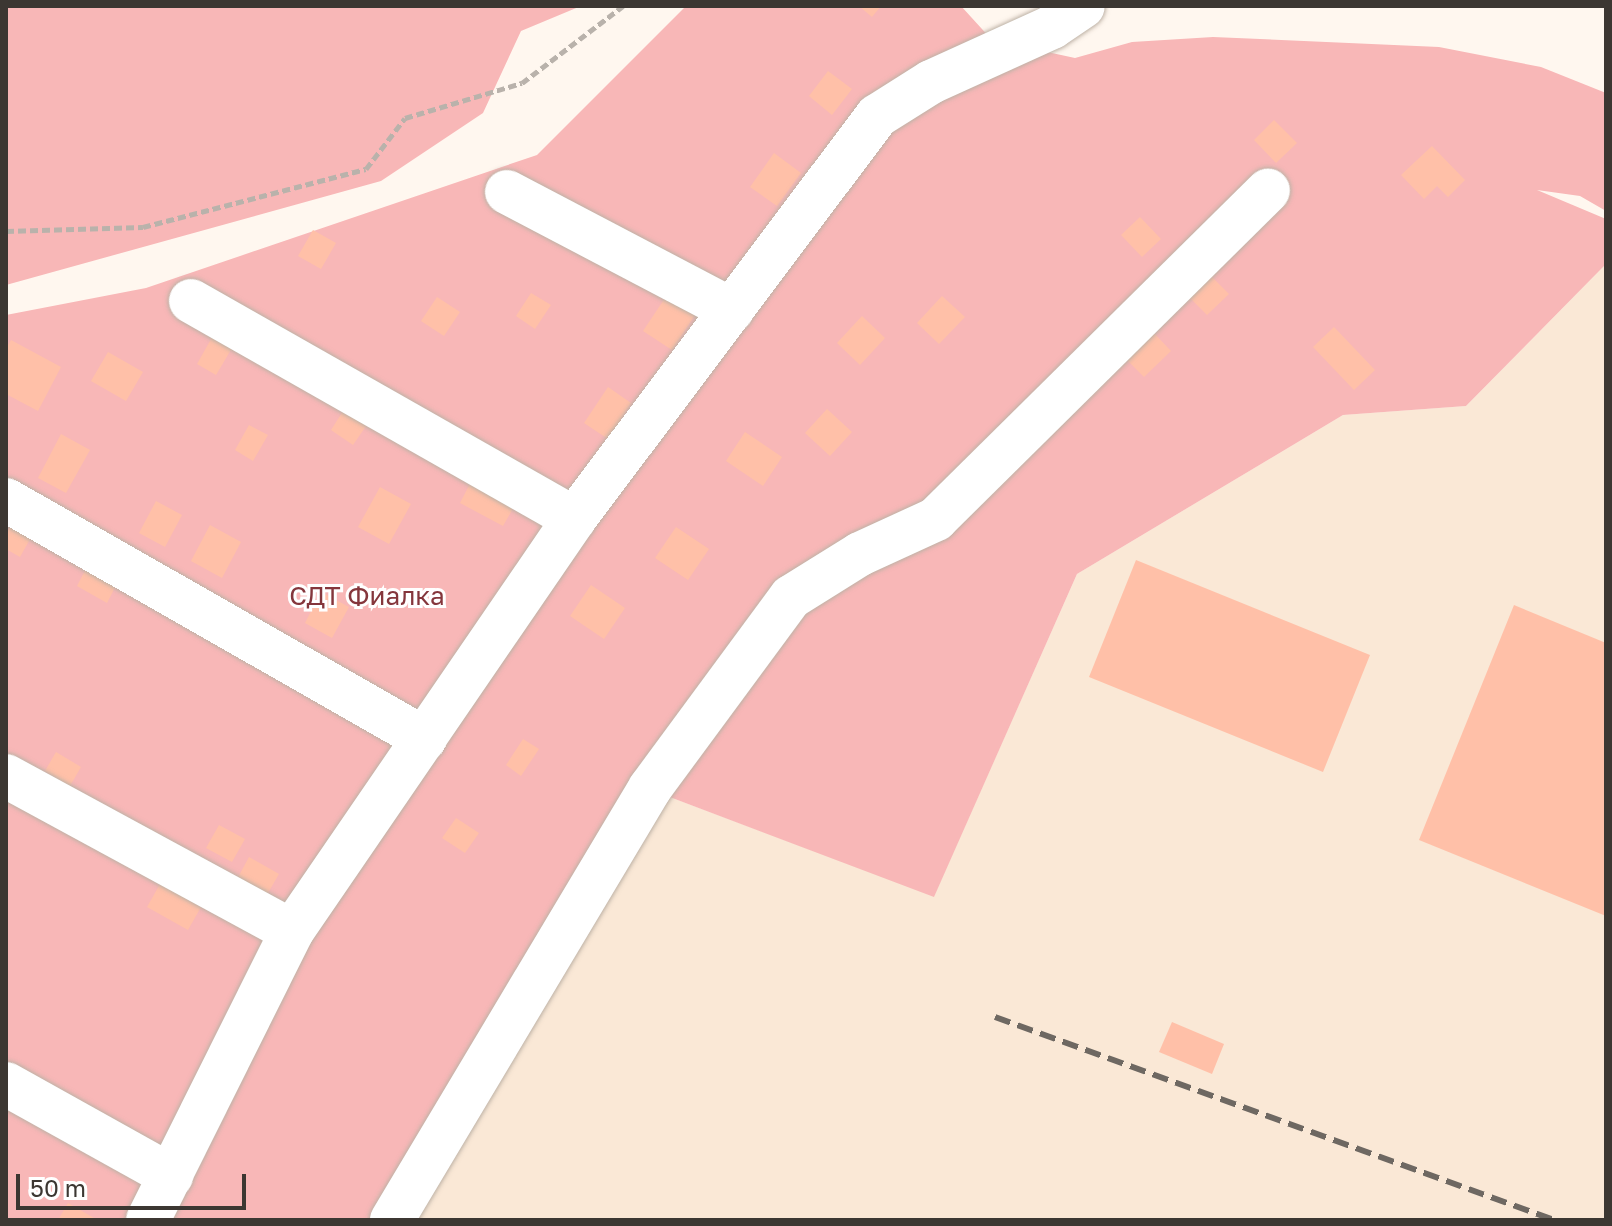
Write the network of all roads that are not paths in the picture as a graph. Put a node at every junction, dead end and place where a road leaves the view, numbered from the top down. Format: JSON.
{"nodes":[{"id":1,"x":1083,"y":6,"type":"edge"},
{"id":2,"x":1268,"y":190,"type":"dead end"},
{"id":3,"x":507,"y":192,"type":"dead end"},
{"id":4,"x":191,"y":301,"type":"dead end"},
{"id":5,"x":732,"y":310,"type":"junction"},
{"id":6,"x":6,"y":500,"type":"edge"},
{"id":7,"x":574,"y":519,"type":"junction"},
{"id":8,"x":425,"y":739,"type":"junction"},
{"id":9,"x":6,"y":776,"type":"edge"},
{"id":10,"x":292,"y":931,"type":"junction"},
{"id":11,"x":6,"y":1084,"type":"edge"},
{"id":12,"x":171,"y":1176,"type":"junction"},
{"id":13,"x":148,"y":1220,"type":"edge"},
{"id":14,"x":392,"y":1220,"type":"edge"}],
"edges":[{"from":1,"to":5,"type":"lane"},
{"from":2,"to":14,"type":"lane"},
{"from":3,"to":5,"type":"lane"},
{"from":4,"to":7,"type":"lane"},
{"from":5,"to":7,"type":"lane"},
{"from":6,"to":8,"type":"lane"},
{"from":7,"to":8,"type":"lane"},
{"from":8,"to":10,"type":"lane"},
{"from":9,"to":10,"type":"lane"},
{"from":10,"to":12,"type":"lane"},
{"from":11,"to":12,"type":"lane"},
{"from":12,"to":13,"type":"lane"}]}
